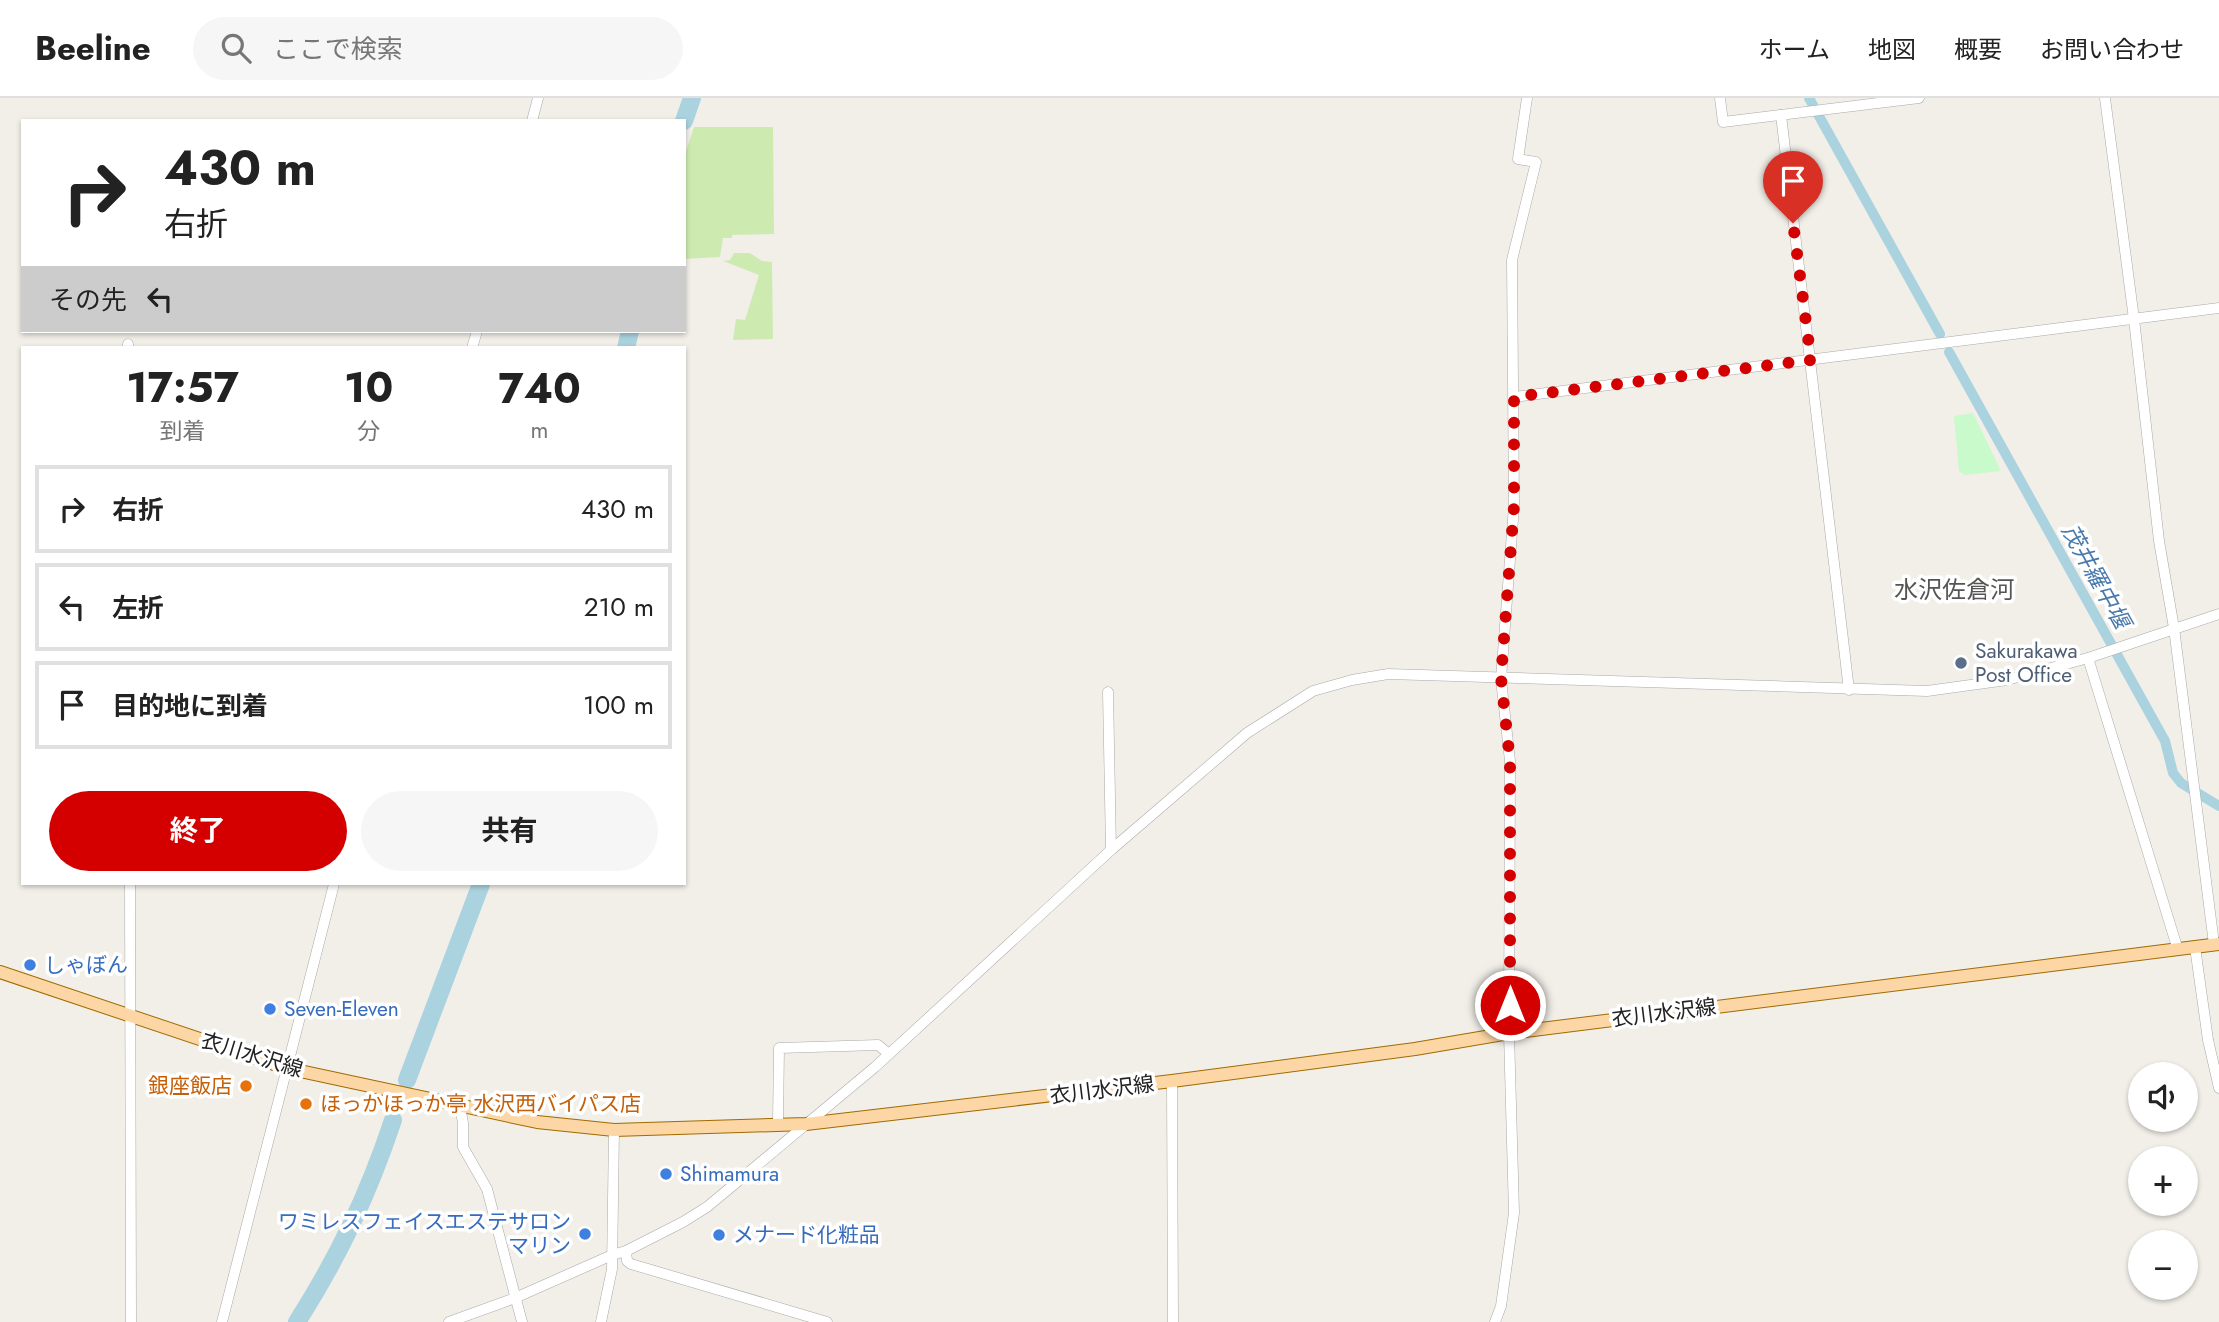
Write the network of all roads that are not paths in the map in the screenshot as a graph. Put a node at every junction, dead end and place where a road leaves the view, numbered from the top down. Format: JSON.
{"nodes":[{"id":1,"x":538,"y":98,"type":"edge"},
{"id":2,"x":1527,"y":98,"type":"edge"},
{"id":3,"x":1720,"y":98,"type":"edge"},
{"id":4,"x":1919,"y":98,"type":"edge"},
{"id":5,"x":2105,"y":98,"type":"edge"},
{"id":6,"x":1781,"y":115,"type":"junction"},
{"id":7,"x":533,"y":119,"type":"edge"},
{"id":8,"x":2219,"y":308,"type":"edge"},
{"id":9,"x":2134,"y":319,"type":"junction"},
{"id":10,"x":1811,"y":360,"type":"junction"},
{"id":11,"x":1514,"y":397,"type":"junction"},
{"id":12,"x":2219,"y":614,"type":"edge"},
{"id":13,"x":2174,"y":628,"type":"junction"},
{"id":14,"x":2088,"y":658,"type":"junction"},
{"id":15,"x":1501,"y":678,"type":"junction"},
{"id":16,"x":1849,"y":690,"type":"junction"},
{"id":17,"x":1108,"y":692,"type":"dead end"},
{"id":18,"x":1111,"y":850,"type":"junction"},
{"id":19,"x":130,"y":885,"type":"edge"},
{"id":20,"x":334,"y":885,"type":"edge"},
{"id":21,"x":2216,"y":944,"type":"edge"},
{"id":22,"x":2195,"y":947,"type":"junction"},
{"id":23,"x":2178,"y":950,"type":"junction"},
{"id":24,"x":0,"y":972,"type":"edge"},
{"id":25,"x":130,"y":1016,"type":"junction"},
{"id":26,"x":1509,"y":1032,"type":"junction"},
{"id":27,"x":889,"y":1054,"type":"junction"},
{"id":28,"x":286,"y":1068,"type":"junction"},
{"id":29,"x":1172,"y":1081,"type":"junction"},
{"id":30,"x":2219,"y":1088,"type":"edge"},
{"id":31,"x":460,"y":1107,"type":"junction"},
{"id":32,"x":778,"y":1123,"type":"junction"},
{"id":33,"x":806,"y":1124,"type":"junction"},
{"id":34,"x":614,"y":1130,"type":"junction"},
{"id":35,"x":626,"y":1251,"type":"junction"},
{"id":36,"x":612,"y":1255,"type":"junction"},
{"id":37,"x":515,"y":1298,"type":"junction"},
{"id":38,"x":131,"y":1322,"type":"edge"},
{"id":39,"x":222,"y":1322,"type":"edge"},
{"id":40,"x":449,"y":1322,"type":"edge"},
{"id":41,"x":522,"y":1322,"type":"edge"},
{"id":42,"x":601,"y":1322,"type":"edge"},
{"id":43,"x":827,"y":1322,"type":"edge"},
{"id":44,"x":1173,"y":1322,"type":"edge"},
{"id":45,"x":1495,"y":1322,"type":"edge"}],
"edges":[{"from":1,"to":7,"type":"street"},
{"from":2,"to":11,"type":"street"},
{"from":3,"to":6,"type":"street"},
{"from":4,"to":6,"type":"street"},
{"from":5,"to":9,"type":"street"},
{"from":6,"to":10,"type":"street"},
{"from":8,"to":9,"type":"street"},
{"from":9,"to":10,"type":"street"},
{"from":9,"to":13,"type":"street"},
{"from":10,"to":11,"type":"street"},
{"from":10,"to":16,"type":"street"},
{"from":11,"to":15,"type":"street"},
{"from":12,"to":13,"type":"street"},
{"from":13,"to":14,"type":"street"},
{"from":13,"to":21,"type":"street"},
{"from":14,"to":16,"type":"street"},
{"from":14,"to":23,"type":"street"},
{"from":15,"to":16,"type":"street"},
{"from":15,"to":18,"type":"street"},
{"from":15,"to":26,"type":"street"},
{"from":17,"to":18,"type":"street"},
{"from":18,"to":27,"type":"street"},
{"from":19,"to":25,"type":"street"},
{"from":20,"to":28,"type":"street"},
{"from":21,"to":22,"type":"main road","name":"衣川水沢線"},
{"from":22,"to":23,"type":"main road","name":"衣川水沢線"},
{"from":22,"to":30,"type":"street"},
{"from":23,"to":26,"type":"main road","name":"衣川水沢線"},
{"from":24,"to":25,"type":"main road","name":"衣川水沢線"},
{"from":25,"to":28,"type":"main road","name":"衣川水沢線"},
{"from":25,"to":38,"type":"street"},
{"from":26,"to":29,"type":"main road","name":"衣川水沢線"},
{"from":26,"to":45,"type":"street"},
{"from":27,"to":32,"type":"street"},
{"from":27,"to":33,"type":"street"},
{"from":28,"to":31,"type":"main road","name":"衣川水沢線"},
{"from":28,"to":39,"type":"street"},
{"from":29,"to":33,"type":"main road","name":"衣川水沢線"},
{"from":29,"to":44,"type":"street"},
{"from":31,"to":34,"type":"main road","name":"衣川水沢線"},
{"from":31,"to":37,"type":"street"},
{"from":32,"to":33,"type":"main road","name":"衣川水沢線"},
{"from":32,"to":34,"type":"main road","name":"衣川水沢線"},
{"from":33,"to":35,"type":"street"},
{"from":34,"to":36,"type":"street"},
{"from":35,"to":36,"type":"street"},
{"from":35,"to":43,"type":"street"},
{"from":36,"to":37,"type":"street"},
{"from":36,"to":42,"type":"street"},
{"from":37,"to":40,"type":"street"},
{"from":37,"to":41,"type":"street"}]}
